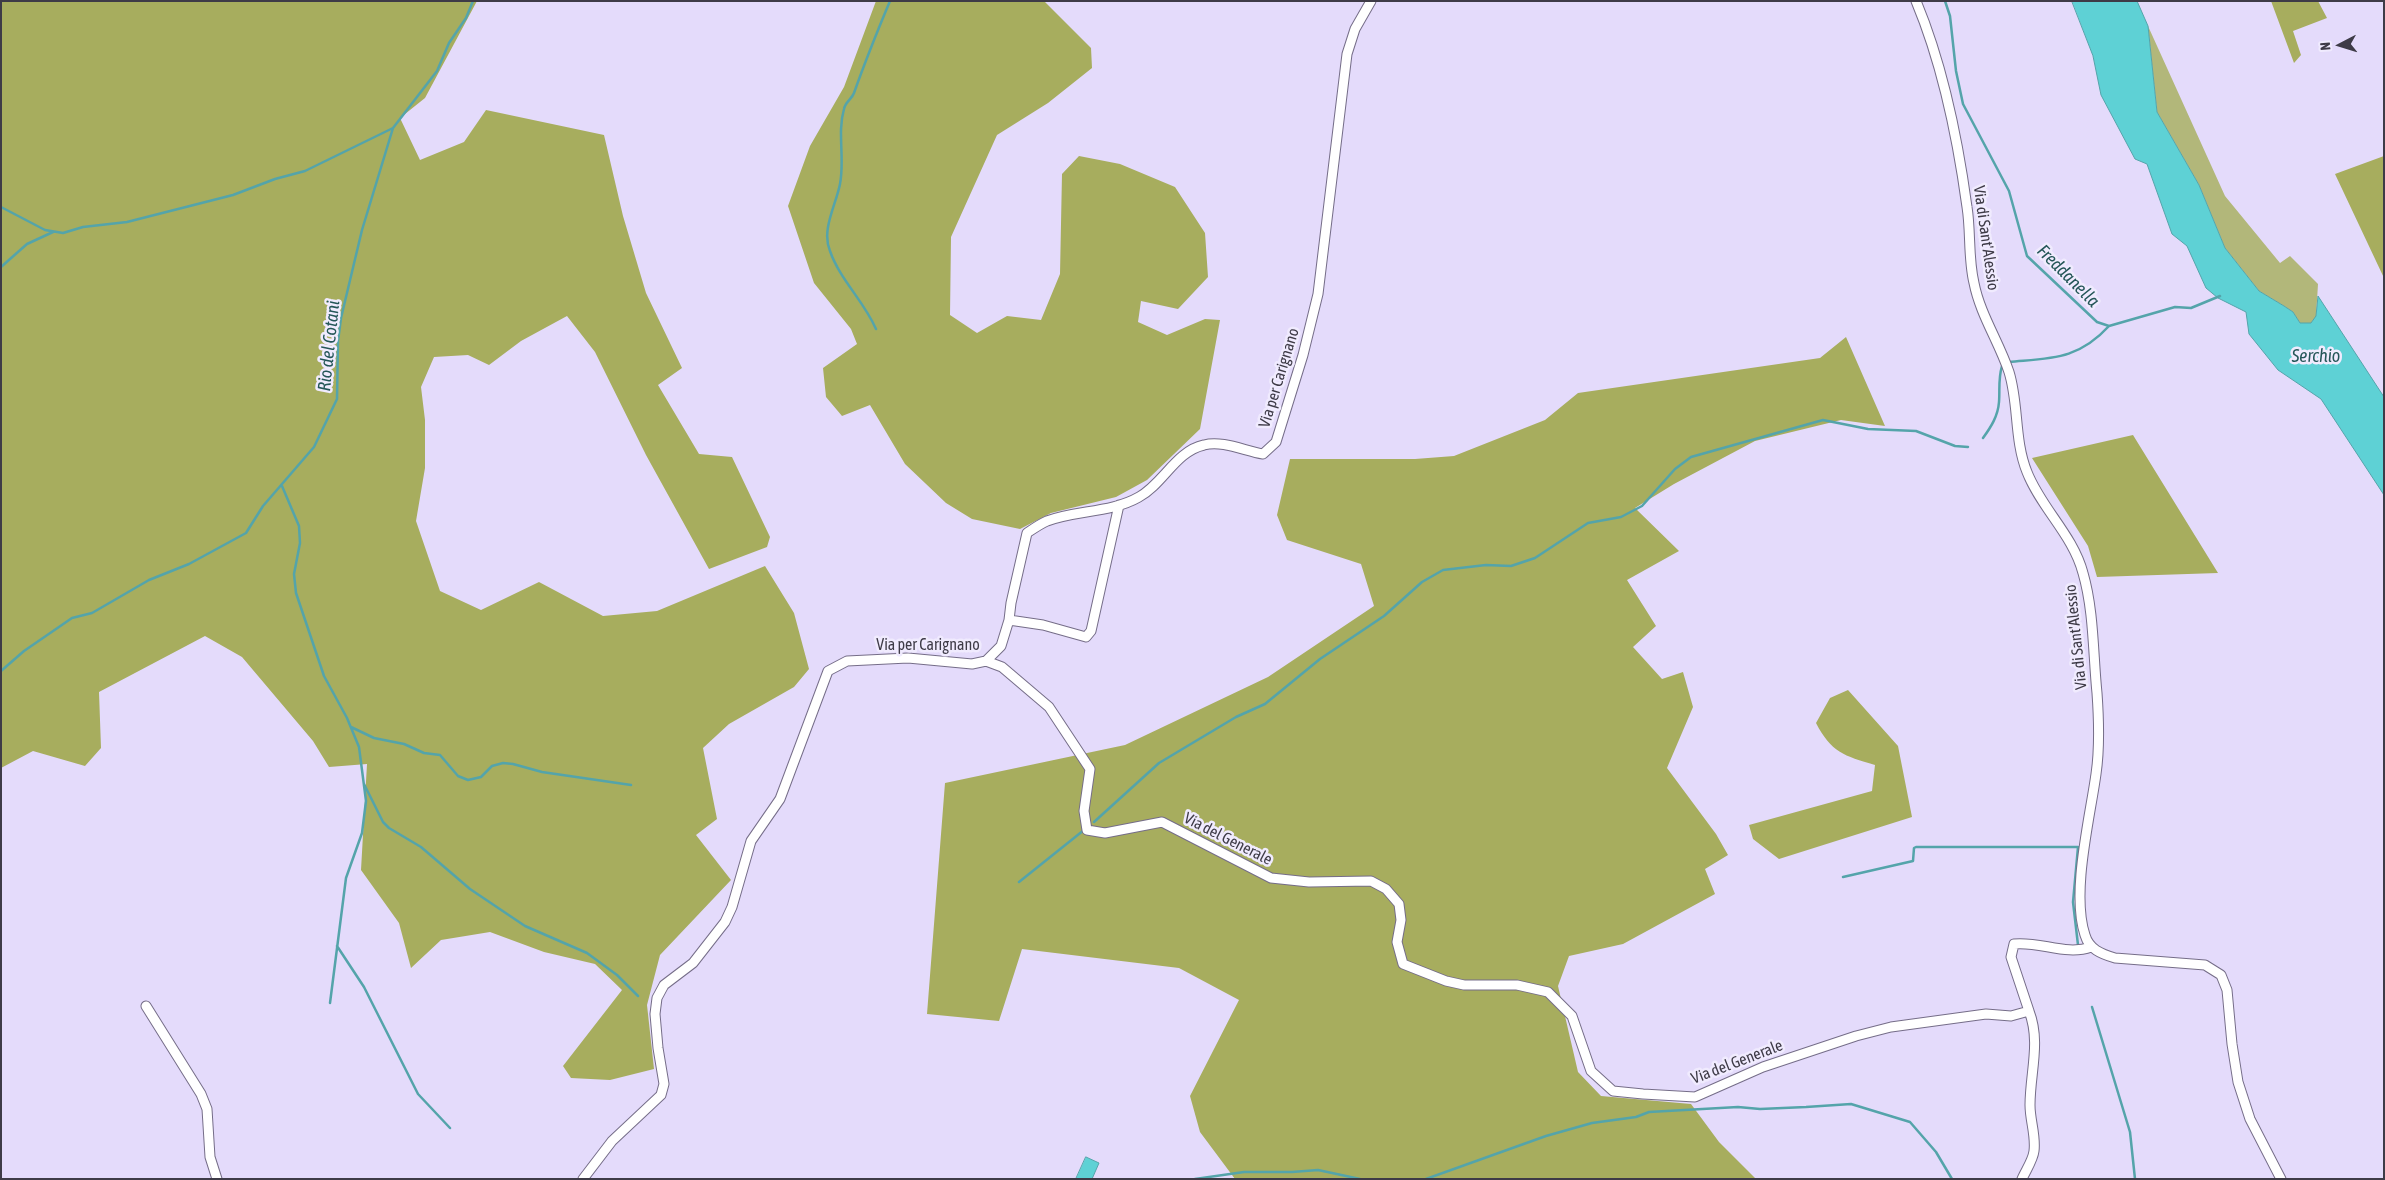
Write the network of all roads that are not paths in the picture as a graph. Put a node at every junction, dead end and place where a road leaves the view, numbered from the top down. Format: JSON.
{"nodes":[{"id":1,"x":1372,"y":1,"type":"edge"},
{"id":2,"x":1916,"y":1,"type":"edge"},
{"id":3,"x":1120,"y":505,"type":"junction"},
{"id":4,"x":1010,"y":620,"type":"junction"},
{"id":5,"x":986,"y":661,"type":"junction"},
{"id":6,"x":2091,"y":947,"type":"junction"},
{"id":7,"x":146,"y":1006,"type":"dead end"},
{"id":8,"x":2029,"y":1010,"type":"junction"},
{"id":9,"x":217,"y":1179,"type":"edge"},
{"id":10,"x":583,"y":1179,"type":"edge"},
{"id":11,"x":2022,"y":1179,"type":"edge"},
{"id":12,"x":2281,"y":1179,"type":"edge"}],
"edges":[{"from":1,"to":3,"type":"street","name":"Via per Carignano"},
{"from":2,"to":6,"type":"street","name":"Via di Sant'Alessio"},
{"from":3,"to":4,"type":"street","name":"Via per Carignano"},
{"from":3,"to":4,"type":"street"},
{"from":4,"to":5,"type":"street","name":"Via per Carignano"},
{"from":5,"to":8,"type":"street","name":"Via del Generale"},
{"from":5,"to":10,"type":"street","name":"Via per Carignano"},
{"from":6,"to":8,"type":"street"},
{"from":6,"to":12,"type":"street"},
{"from":7,"to":9,"type":"street"},
{"from":8,"to":11,"type":"street"}]}
